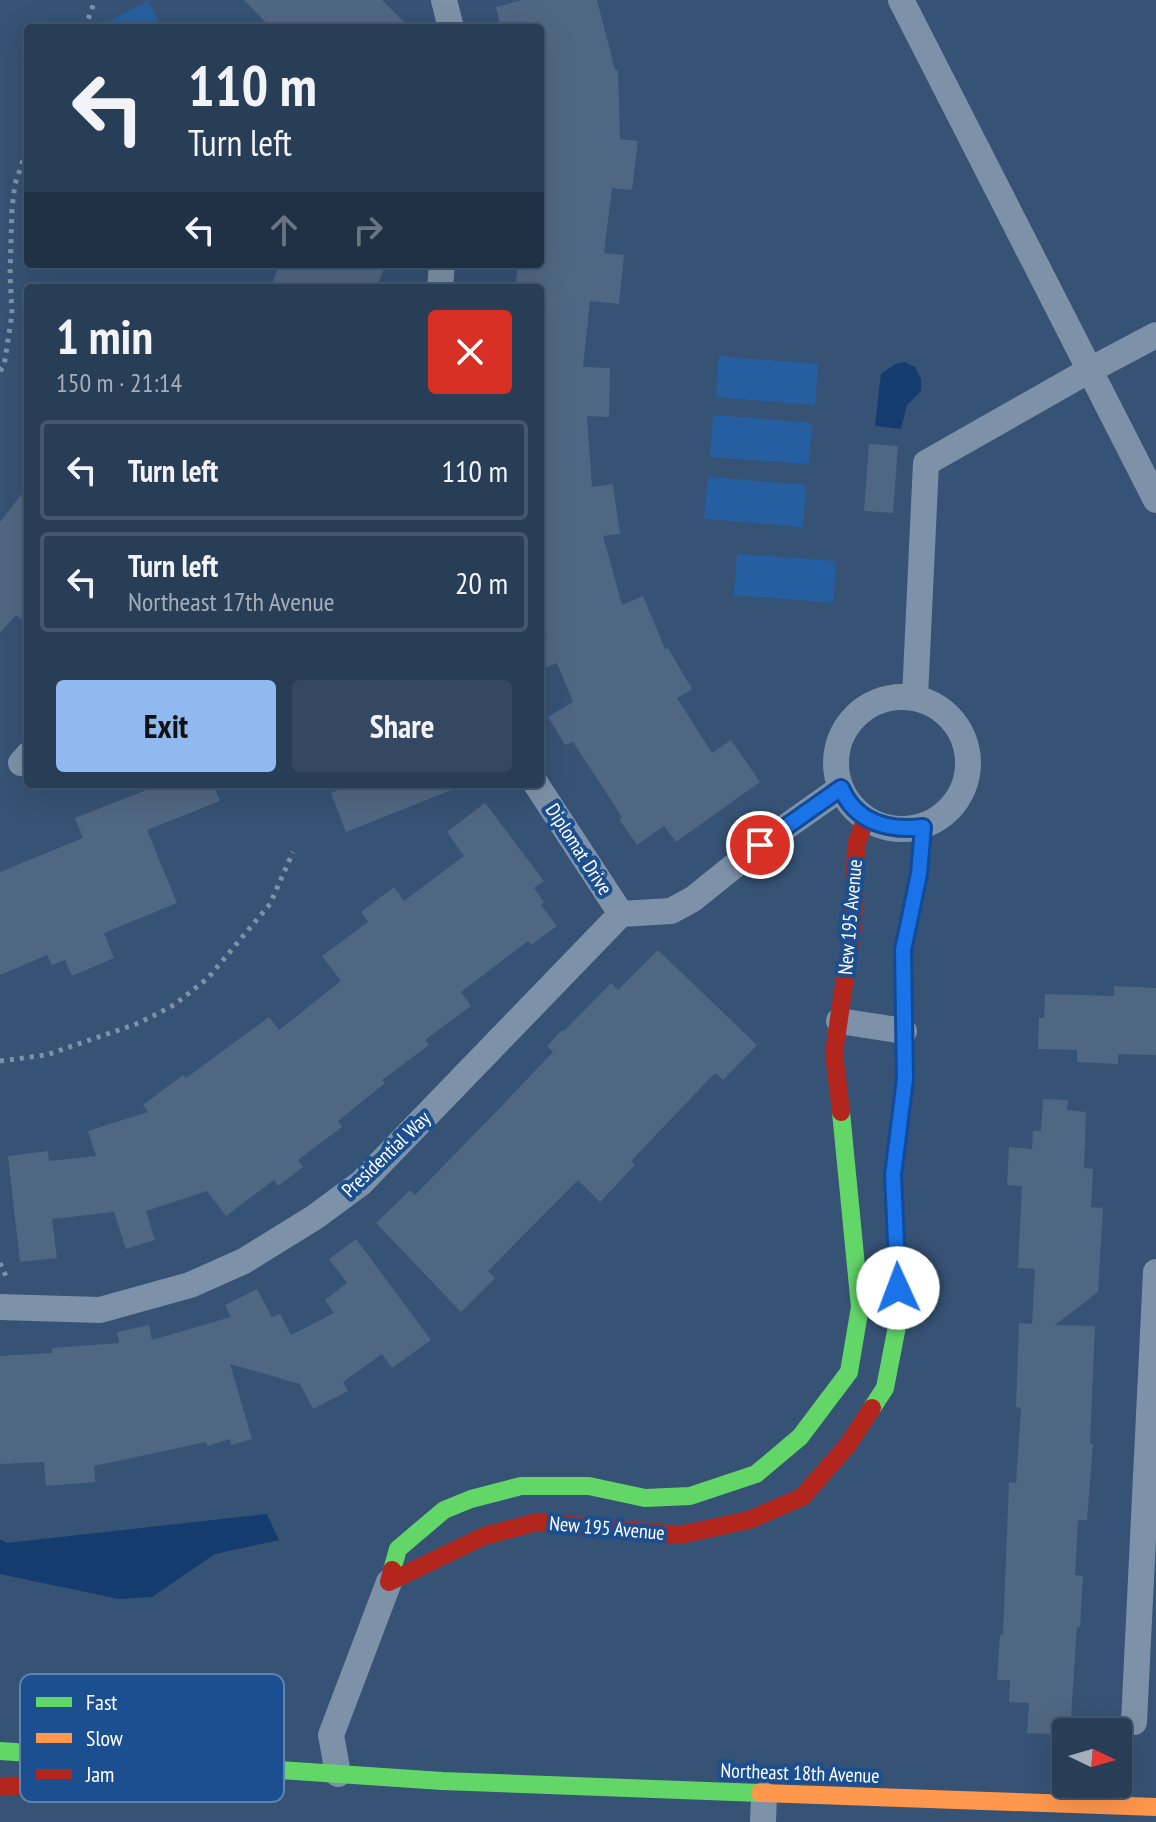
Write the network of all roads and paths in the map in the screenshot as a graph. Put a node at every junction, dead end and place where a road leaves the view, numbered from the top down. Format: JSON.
{"nodes":[{"id":1,"x":95,"y":0,"type":"edge"},
{"id":2,"x":444,"y":0,"type":"edge"},
{"id":3,"x":901,"y":0,"type":"edge"},
{"id":4,"x":86,"y":24,"type":"edge"},
{"id":5,"x":450,"y":24,"type":"edge"},
{"id":6,"x":24,"y":158,"type":"edge"},
{"id":7,"x":1156,"y":335,"type":"edge"},
{"id":8,"x":0,"y":371,"type":"edge"},
{"id":9,"x":1088,"y":371,"type":"junction"},
{"id":10,"x":1156,"y":500,"type":"edge"},
{"id":11,"x":915,"y":697,"type":"junction"},
{"id":12,"x":539,"y":788,"type":"edge"},
{"id":13,"x":841,"y":788,"type":"junction"},
{"id":14,"x":866,"y":818,"type":"junction"},
{"id":15,"x":923,"y":827,"type":"junction"},
{"id":16,"x":293,"y":852,"type":"dead end"},
{"id":17,"x":621,"y":914,"type":"junction"},
{"id":18,"x":839,"y":1021,"type":"junction"},
{"id":19,"x":904,"y":1031,"type":"junction"},
{"id":20,"x":0,"y":1061,"type":"edge"},
{"id":21,"x":0,"y":1263,"type":"edge"},
{"id":22,"x":1156,"y":1272,"type":"edge"},
{"id":23,"x":8,"y":1281,"type":"dead end"},
{"id":24,"x":0,"y":1307,"type":"edge"},
{"id":25,"x":389,"y":1582,"type":"junction"},
{"id":26,"x":1134,"y":1722,"type":"dead end"},
{"id":27,"x":0,"y":1751,"type":"edge"},
{"id":28,"x":20,"y":1752,"type":"edge"},
{"id":29,"x":284,"y":1770,"type":"edge"},
{"id":30,"x":338,"y":1774,"type":"junction"},
{"id":31,"x":442,"y":1781,"type":"junction"},
{"id":32,"x":284,"y":1783,"type":"edge"},
{"id":33,"x":0,"y":1786,"type":"edge"},
{"id":34,"x":20,"y":1786,"type":"edge"},
{"id":35,"x":764,"y":1795,"type":"junction"},
{"id":36,"x":1144,"y":1812,"type":"edge"},
{"id":37,"x":763,"y":1822,"type":"edge"}],
"edges":[{"from":1,"to":4,"type":"path"},
{"from":2,"to":5,"type":"street"},
{"from":3,"to":9,"type":"street"},
{"from":6,"to":8,"type":"path"},
{"from":7,"to":9,"type":"street"},
{"from":9,"to":10,"type":"street"},
{"from":9,"to":11,"type":"street"},
{"from":11,"to":13,"type":"street"},
{"from":11,"to":15,"type":"street"},
{"from":12,"to":17,"type":"street","name":"Diplomat Drive"},
{"from":13,"to":14,"type":"street"},
{"from":13,"to":17,"type":"street"},
{"from":14,"to":15,"type":"street"},
{"from":14,"to":18,"type":"street","name":"New 195 Avenue"},
{"from":15,"to":19,"type":"street","name":"New 195 Avenue"},
{"from":16,"to":20,"type":"path"},
{"from":17,"to":24,"type":"street","name":"Presidential Way"},
{"from":18,"to":19,"type":"street"},
{"from":18,"to":25,"type":"street","name":"New 195 Avenue"},
{"from":19,"to":25,"type":"street","name":"New 195 Avenue"},
{"from":21,"to":23,"type":"path"},
{"from":22,"to":26,"type":"street"},
{"from":25,"to":30,"type":"street","name":"New 195 Avenue"},
{"from":27,"to":28,"type":"street","name":"Northeast 18th Avenue"},
{"from":29,"to":30,"type":"street","name":"Northeast 18th Avenue"},
{"from":30,"to":31,"type":"street","name":"Northeast 18th Avenue"},
{"from":31,"to":32,"type":"street","name":"Northeast 18th Avenue"},
{"from":31,"to":35,"type":"street","name":"Northeast 18th Avenue"},
{"from":33,"to":34,"type":"street","name":"Northeast 18th Avenue"},
{"from":35,"to":36,"type":"street","name":"Northeast 18th Avenue"},
{"from":35,"to":37,"type":"street"}]}
